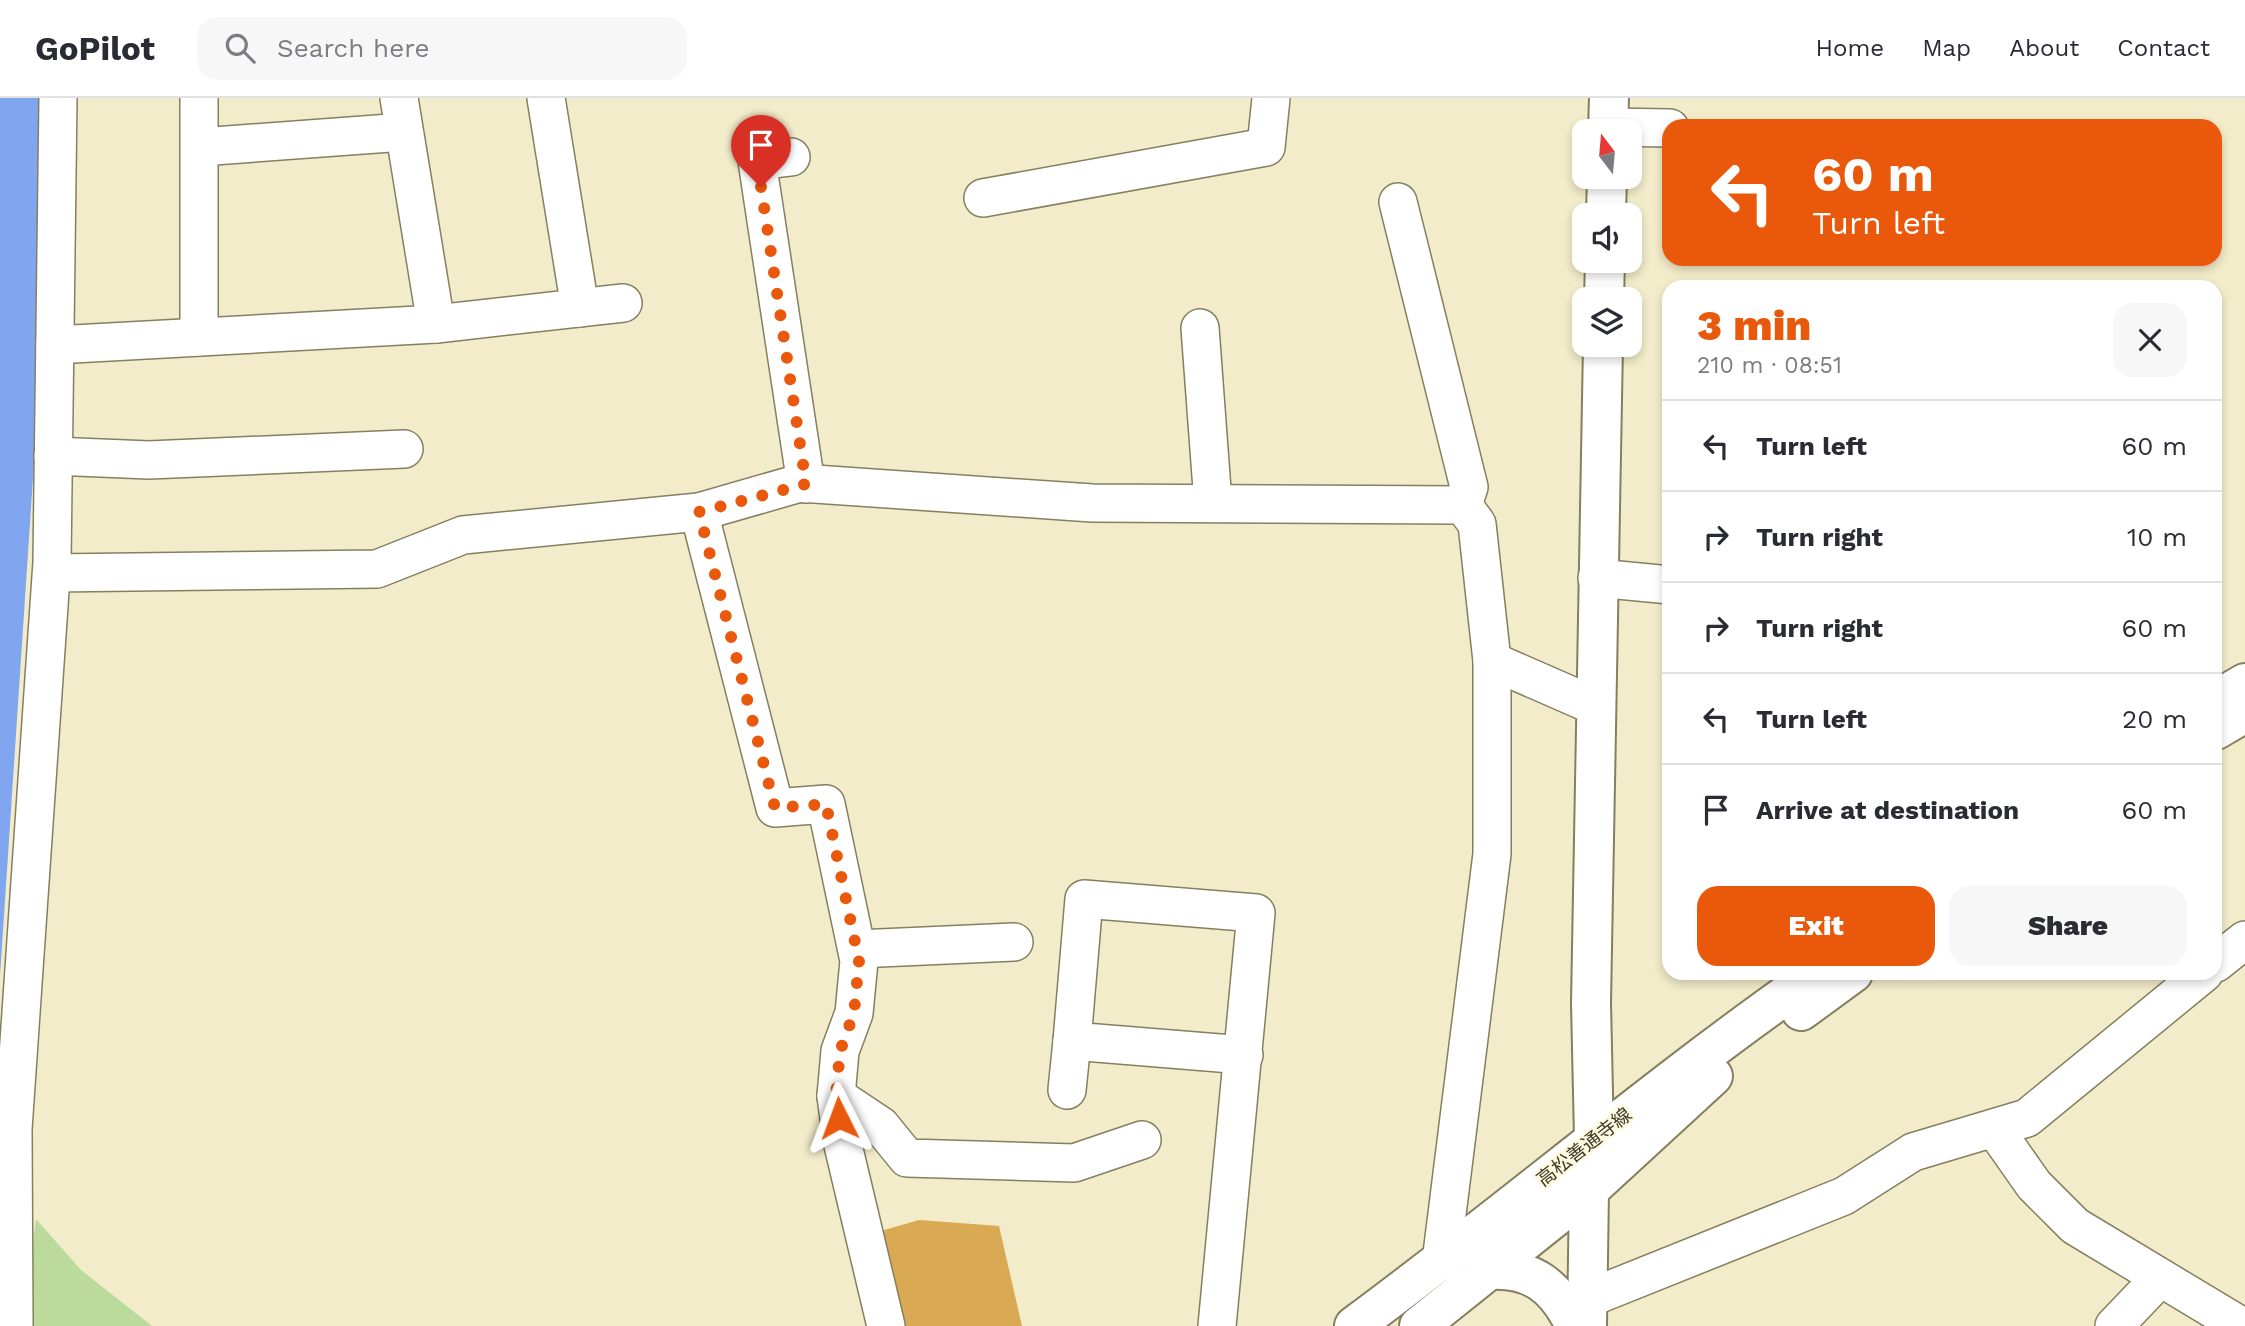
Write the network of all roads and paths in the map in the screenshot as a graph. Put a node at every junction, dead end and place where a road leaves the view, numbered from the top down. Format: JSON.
{"nodes":[{"id":1,"x":58,"y":98,"type":"edge"},
{"id":2,"x":199,"y":98,"type":"edge"},
{"id":3,"x":546,"y":98,"type":"edge"},
{"id":4,"x":1271,"y":98,"type":"edge"},
{"id":5,"x":401,"y":115,"type":"edge"},
{"id":6,"x":1642,"y":124,"type":"edge"},
{"id":7,"x":1662,"y":127,"type":"edge"},
{"id":8,"x":200,"y":147,"type":"junction"},
{"id":9,"x":791,"y":157,"type":"dead end"},
{"id":10,"x":983,"y":198,"type":"dead end"},
{"id":11,"x":1398,"y":202,"type":"dead end"},
{"id":12,"x":623,"y":303,"type":"dead end"},
{"id":13,"x":580,"y":309,"type":"junction"},
{"id":14,"x":436,"y":324,"type":"junction"},
{"id":15,"x":1200,"y":328,"type":"dead end"},
{"id":16,"x":200,"y":337,"type":"junction"},
{"id":17,"x":55,"y":345,"type":"junction"},
{"id":18,"x":1603,"y":357,"type":"edge"},
{"id":19,"x":404,"y":449,"type":"dead end"},
{"id":20,"x":53,"y":456,"type":"junction"},
{"id":21,"x":806,"y":484,"type":"junction"},
{"id":22,"x":1213,"y":503,"type":"junction"},
{"id":23,"x":1464,"y":505,"type":"junction"},
{"id":24,"x":699,"y":512,"type":"junction"},
{"id":25,"x":52,"y":573,"type":"junction"},
{"id":26,"x":1597,"y":578,"type":"junction"},
{"id":27,"x":1662,"y":584,"type":"edge"},
{"id":28,"x":1492,"y":661,"type":"junction"},
{"id":29,"x":2245,"y":683,"type":"edge"},
{"id":30,"x":2222,"y":697,"type":"edge"},
{"id":31,"x":1595,"y":706,"type":"junction"},
{"id":32,"x":2245,"y":713,"type":"edge"},
{"id":33,"x":2222,"y":726,"type":"edge"},
{"id":34,"x":2245,"y":940,"type":"edge"},
{"id":35,"x":1014,"y":942,"type":"dead end"},
{"id":36,"x":857,"y":949,"type":"junction"},
{"id":37,"x":2222,"y":958,"type":"edge"},
{"id":38,"x":1807,"y":980,"type":"edge"},
{"id":39,"x":1843,"y":980,"type":"edge"},
{"id":40,"x":2195,"y":980,"type":"edge"},
{"id":41,"x":1072,"y":1041,"type":"junction"},
{"id":42,"x":1244,"y":1055,"type":"junction"},
{"id":43,"x":1068,"y":1090,"type":"dead end"},
{"id":44,"x":836,"y":1096,"type":"junction"},
{"id":45,"x":1994,"y":1128,"type":"junction"},
{"id":46,"x":1594,"y":1138,"type":"junction"},
{"id":47,"x":1142,"y":1140,"type":"dead end"},
{"id":48,"x":1576,"y":1200,"type":"junction"},
{"id":49,"x":1500,"y":1214,"type":"junction"},
{"id":50,"x":1441,"y":1262,"type":"junction"},
{"id":51,"x":1489,"y":1270,"type":"junction"},
{"id":52,"x":2159,"y":1279,"type":"junction"},
{"id":53,"x":1583,"y":1317,"type":"edge"},
{"id":54,"x":14,"y":1326,"type":"edge"},
{"id":55,"x":886,"y":1326,"type":"edge"},
{"id":56,"x":1217,"y":1326,"type":"edge"},
{"id":57,"x":1354,"y":1326,"type":"edge"},
{"id":58,"x":1419,"y":1326,"type":"edge"},
{"id":59,"x":2115,"y":1326,"type":"edge"},
{"id":60,"x":2241,"y":1326,"type":"edge"}],
"edges":[{"from":1,"to":17,"type":"street"},
{"from":2,"to":8,"type":"street"},
{"from":3,"to":13,"type":"street"},
{"from":4,"to":10,"type":"street"},
{"from":5,"to":8,"type":"street"},
{"from":5,"to":14,"type":"street"},
{"from":6,"to":7,"type":"street"},
{"from":8,"to":16,"type":"street"},
{"from":9,"to":21,"type":"street"},
{"from":11,"to":23,"type":"street"},
{"from":12,"to":13,"type":"street"},
{"from":13,"to":14,"type":"street"},
{"from":14,"to":16,"type":"street"},
{"from":15,"to":22,"type":"street"},
{"from":16,"to":17,"type":"street"},
{"from":17,"to":20,"type":"street"},
{"from":18,"to":26,"type":"street"},
{"from":19,"to":20,"type":"street"},
{"from":20,"to":25,"type":"street"},
{"from":21,"to":22,"type":"street"},
{"from":21,"to":24,"type":"street"},
{"from":22,"to":23,"type":"street"},
{"from":23,"to":28,"type":"street"},
{"from":24,"to":25,"type":"street"},
{"from":24,"to":36,"type":"street"},
{"from":25,"to":54,"type":"street"},
{"from":26,"to":27,"type":"street"},
{"from":26,"to":31,"type":"street"},
{"from":28,"to":31,"type":"street"},
{"from":28,"to":50,"type":"street"},
{"from":29,"to":30,"type":"street"},
{"from":31,"to":46,"type":"street"},
{"from":32,"to":33,"type":"street"},
{"from":34,"to":37,"type":"street"},
{"from":35,"to":36,"type":"street"},
{"from":36,"to":44,"type":"street"},
{"from":38,"to":46,"type":"street","name":"高松善通寺線"},
{"from":39,"to":48,"type":"street","name":"高松善通寺線"},
{"from":40,"to":45,"type":"street"},
{"from":41,"to":42,"type":"street"},
{"from":41,"to":42,"type":"street"},
{"from":41,"to":43,"type":"street"},
{"from":42,"to":56,"type":"street"},
{"from":44,"to":47,"type":"street"},
{"from":44,"to":55,"type":"street"},
{"from":45,"to":52,"type":"street"},
{"from":45,"to":53,"type":"street"},
{"from":46,"to":48,"type":"street"},
{"from":46,"to":49,"type":"street","name":"高松善通寺線"},
{"from":48,"to":49,"type":"street"},
{"from":48,"to":51,"type":"street","name":"高松善通寺線"},
{"from":48,"to":53,"type":"street"},
{"from":49,"to":50,"type":"street","name":"高松善通寺線"},
{"from":50,"to":57,"type":"street","name":"高松善通寺線"},
{"from":51,"to":53,"type":"street"},
{"from":51,"to":58,"type":"street","name":"高松善通寺線"},
{"from":52,"to":59,"type":"street"},
{"from":52,"to":60,"type":"street"}]}
